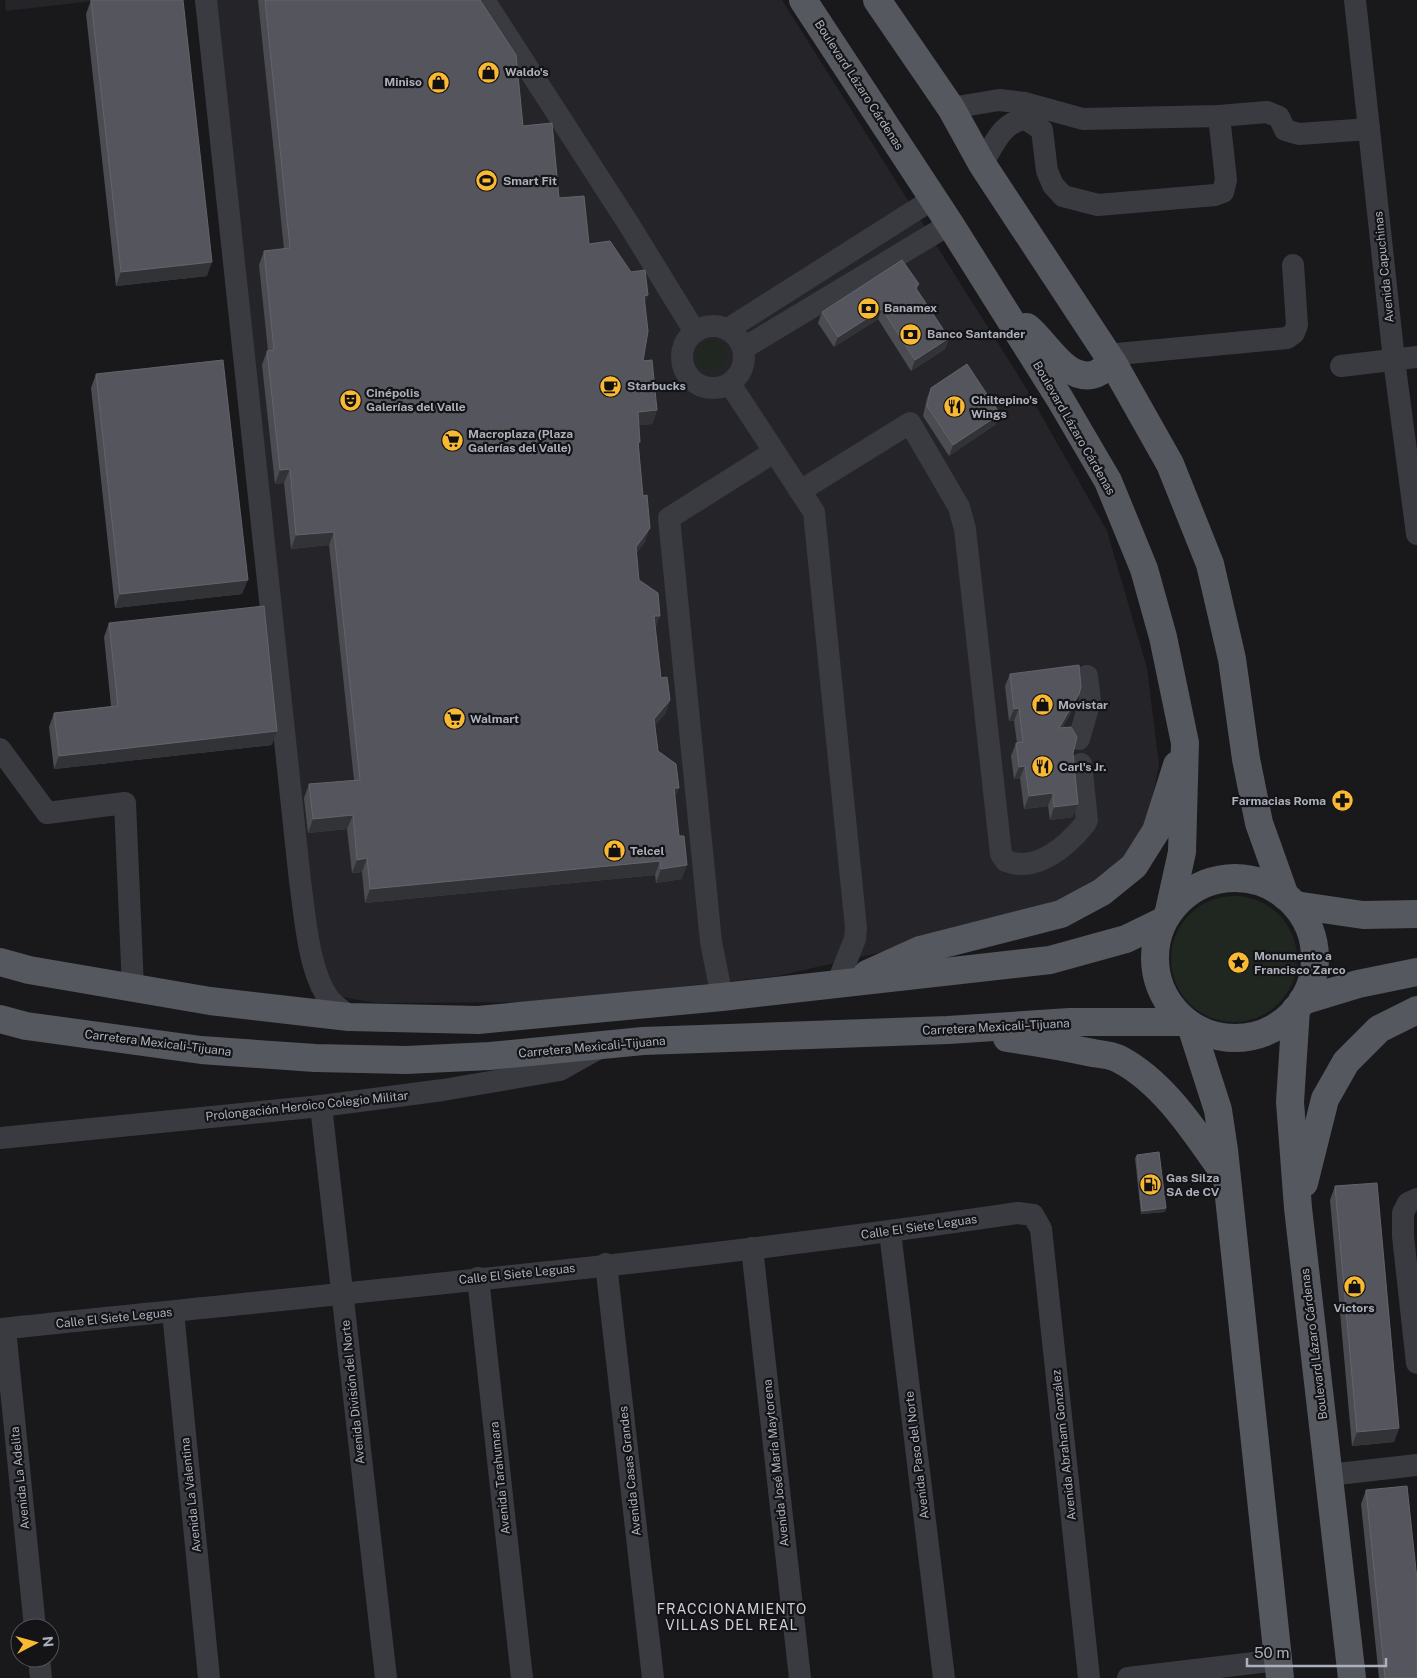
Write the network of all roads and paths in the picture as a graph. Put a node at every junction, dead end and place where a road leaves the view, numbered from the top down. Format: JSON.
{"nodes":[{"id":1,"x":206,"y":0,"type":"edge"},
{"id":2,"x":484,"y":0,"type":"edge"},
{"id":3,"x":803,"y":0,"type":"edge"},
{"id":4,"x":878,"y":0,"type":"edge"},
{"id":5,"x":1355,"y":0,"type":"edge"},
{"id":6,"x":951,"y":108,"type":"junction"},
{"id":7,"x":1218,"y":116,"type":"junction"},
{"id":8,"x":1369,"y":130,"type":"junction"},
{"id":9,"x":982,"y":164,"type":"junction"},
{"id":10,"x":933,"y":199,"type":"junction"},
{"id":11,"x":950,"y":224,"type":"junction"},
{"id":12,"x":1293,"y":265,"type":"dead end"},
{"id":13,"x":801,"y":283,"type":"junction"},
{"id":14,"x":816,"y":305,"type":"junction"},
{"id":15,"x":1003,"y":311,"type":"junction"},
{"id":16,"x":728,"y":329,"type":"junction"},
{"id":17,"x":695,"y":332,"type":"junction"},
{"id":18,"x":744,"y":348,"type":"junction"},
{"id":19,"x":1417,"y":357,"type":"edge"},
{"id":20,"x":1110,"y":359,"type":"junction"},
{"id":21,"x":1394,"y":360,"type":"junction"},
{"id":22,"x":1341,"y":366,"type":"dead end"},
{"id":23,"x":730,"y":384,"type":"junction"},
{"id":24,"x":774,"y":452,"type":"junction"},
{"id":25,"x":800,"y":491,"type":"junction"},
{"id":26,"x":1417,"y":534,"type":"edge"},
{"id":27,"x":1087,"y":676,"type":"dead end"},
{"id":28,"x":1079,"y":739,"type":"edge"},
{"id":29,"x":1185,"y":742,"type":"junction"},
{"id":30,"x":0,"y":749,"type":"edge"},
{"id":31,"x":1081,"y":764,"type":"dead end"},
{"id":32,"x":1290,"y":900,"type":"junction"},
{"id":33,"x":1417,"y":914,"type":"edge"},
{"id":34,"x":1166,"y":916,"type":"junction"},
{"id":35,"x":0,"y":962,"type":"edge"},
{"id":36,"x":1417,"y":972,"type":"edge"},
{"id":37,"x":842,"y":984,"type":"junction"},
{"id":38,"x":133,"y":988,"type":"junction"},
{"id":39,"x":722,"y":997,"type":"junction"},
{"id":40,"x":1299,"y":1005,"type":"junction"},
{"id":41,"x":1417,"y":1010,"type":"edge"},
{"id":42,"x":349,"y":1017,"type":"junction"},
{"id":43,"x":0,"y":1019,"type":"edge"},
{"id":44,"x":1189,"y":1024,"type":"junction"},
{"id":45,"x":948,"y":1030,"type":"junction"},
{"id":46,"x":643,"y":1041,"type":"junction"},
{"id":47,"x":607,"y":1044,"type":"junction"},
{"id":48,"x":321,"y":1106,"type":"junction"},
{"id":49,"x":0,"y":1138,"type":"edge"},
{"id":50,"x":1228,"y":1180,"type":"junction"},
{"id":51,"x":1417,"y":1199,"type":"edge"},
{"id":52,"x":1298,"y":1208,"type":"junction"},
{"id":53,"x":1032,"y":1214,"type":"joint"},
{"id":54,"x":890,"y":1232,"type":"junction"},
{"id":55,"x":752,"y":1248,"type":"junction"},
{"id":56,"x":606,"y":1264,"type":"junction"},
{"id":57,"x":478,"y":1278,"type":"junction"},
{"id":58,"x":342,"y":1293,"type":"junction"},
{"id":59,"x":173,"y":1312,"type":"junction"},
{"id":60,"x":2,"y":1329,"type":"edge"},
{"id":61,"x":1417,"y":1363,"type":"edge"},
{"id":62,"x":1417,"y":1464,"type":"edge"},
{"id":63,"x":1329,"y":1475,"type":"junction"},
{"id":64,"x":35,"y":1618,"type":"edge"},
{"id":65,"x":1279,"y":1669,"type":"edge"},
{"id":66,"x":209,"y":1678,"type":"edge"},
{"id":67,"x":386,"y":1678,"type":"edge"},
{"id":68,"x":522,"y":1678,"type":"edge"},
{"id":69,"x":653,"y":1678,"type":"edge"},
{"id":70,"x":800,"y":1678,"type":"edge"},
{"id":71,"x":944,"y":1678,"type":"edge"},
{"id":72,"x":1089,"y":1678,"type":"edge"},
{"id":73,"x":1128,"y":1678,"type":"edge"},
{"id":74,"x":1352,"y":1678,"type":"edge"}],
"edges":[{"from":1,"to":42,"type":"street"},
{"from":2,"to":17,"type":"street"},
{"from":3,"to":10,"type":"main road","name":"Boulevard Lázaro Cárdenas"},
{"from":4,"to":6,"type":"main road"},
{"from":5,"to":8,"type":"street","name":"Avenida Capuchinas"},
{"from":6,"to":7,"type":"street"},
{"from":6,"to":9,"type":"main road"},
{"from":7,"to":8,"type":"street"},
{"from":7,"to":9,"type":"street"},
{"from":8,"to":21,"type":"street","name":"Avenida Capuchinas"},
{"from":9,"to":20,"type":"main road"},
{"from":10,"to":11,"type":"main road","name":"Boulevard Lázaro Cárdenas"},
{"from":10,"to":13,"type":"street"},
{"from":11,"to":14,"type":"street"},
{"from":11,"to":15,"type":"main road","name":"Boulevard Lázaro Cárdenas"},
{"from":12,"to":20,"type":"street"},
{"from":13,"to":14,"type":"street"},
{"from":13,"to":16,"type":"street"},
{"from":14,"to":18,"type":"street"},
{"from":15,"to":20,"type":"main road"},
{"from":15,"to":29,"type":"main road","name":"Boulevard Lázaro Cárdenas"},
{"from":16,"to":17,"type":"street"},
{"from":16,"to":18,"type":"street"},
{"from":17,"to":23,"type":"street"},
{"from":18,"to":23,"type":"street"},
{"from":19,"to":21,"type":"street"},
{"from":20,"to":32,"type":"main road"},
{"from":21,"to":22,"type":"street"},
{"from":21,"to":26,"type":"street","name":"Avenida Capuchinas"},
{"from":23,"to":24,"type":"street"},
{"from":24,"to":25,"type":"street"},
{"from":24,"to":39,"type":"street"},
{"from":25,"to":31,"type":"street"},
{"from":25,"to":37,"type":"street"},
{"from":27,"to":28,"type":"street"},
{"from":29,"to":34,"type":"main road","name":"Boulevard Lázaro Cárdenas"},
{"from":29,"to":37,"type":"main road"},
{"from":30,"to":38,"type":"street"},
{"from":32,"to":33,"type":"main road"},
{"from":32,"to":34,"type":"main road"},
{"from":32,"to":40,"type":"main road"},
{"from":34,"to":37,"type":"main road"},
{"from":34,"to":44,"type":"main road"},
{"from":35,"to":38,"type":"main road"},
{"from":36,"to":40,"type":"main road"},
{"from":37,"to":39,"type":"main road"},
{"from":38,"to":42,"type":"main road"},
{"from":39,"to":42,"type":"main road"},
{"from":39,"to":46,"type":"main road"},
{"from":40,"to":44,"type":"main road"},
{"from":40,"to":52,"type":"main road","name":"Boulevard Lázaro Cárdenas"},
{"from":41,"to":52,"type":"main road"},
{"from":43,"to":47,"type":"main road","name":"Carretera Mexicali–Tijuana"},
{"from":44,"to":45,"type":"main road","name":"Carretera Mexicali–Tijuana"},
{"from":44,"to":50,"type":"main road"},
{"from":45,"to":46,"type":"main road","name":"Carretera Mexicali–Tijuana"},
{"from":45,"to":50,"type":"main road"},
{"from":46,"to":47,"type":"main road","name":"Carretera Mexicali–Tijuana"},
{"from":47,"to":48,"type":"street","name":"Prolongación Heroico Colegio Militar"},
{"from":48,"to":49,"type":"street","name":"Prolongación Heroico Colegio Militar"},
{"from":48,"to":58,"type":"street","name":"Avenida División del Norte"},
{"from":50,"to":65,"type":"main road"},
{"from":51,"to":61,"type":"street"},
{"from":52,"to":63,"type":"main road","name":"Boulevard Lázaro Cárdenas"},
{"from":53,"to":54,"type":"street","name":"Calle El Siete Leguas"},
{"from":53,"to":72,"type":"street","name":"Avenida Abraham González"},
{"from":54,"to":55,"type":"street","name":"Calle El Siete Leguas"},
{"from":54,"to":71,"type":"street","name":"Avenida Paso del Norte"},
{"from":55,"to":56,"type":"street","name":"Calle El Siete Leguas"},
{"from":55,"to":70,"type":"street","name":"Avenida José María Maytorena"},
{"from":56,"to":57,"type":"street","name":"Calle El Siete Leguas"},
{"from":56,"to":69,"type":"street","name":"Avenida Casas Grandes"},
{"from":57,"to":58,"type":"street","name":"Calle El Siete Leguas"},
{"from":57,"to":68,"type":"street","name":"Avenida Tarahumara"},
{"from":58,"to":59,"type":"street","name":"Calle El Siete Leguas"},
{"from":58,"to":67,"type":"street","name":"Avenida División del Norte"},
{"from":59,"to":60,"type":"street","name":"Calle El Siete Leguas"},
{"from":59,"to":66,"type":"street","name":"Avenida La Valentina"},
{"from":60,"to":64,"type":"street","name":"Avenida La Adelita"},
{"from":62,"to":63,"type":"street"},
{"from":63,"to":74,"type":"main road","name":"Boulevard Lázaro Cárdenas"},
{"from":65,"to":73,"type":"street"}]}
